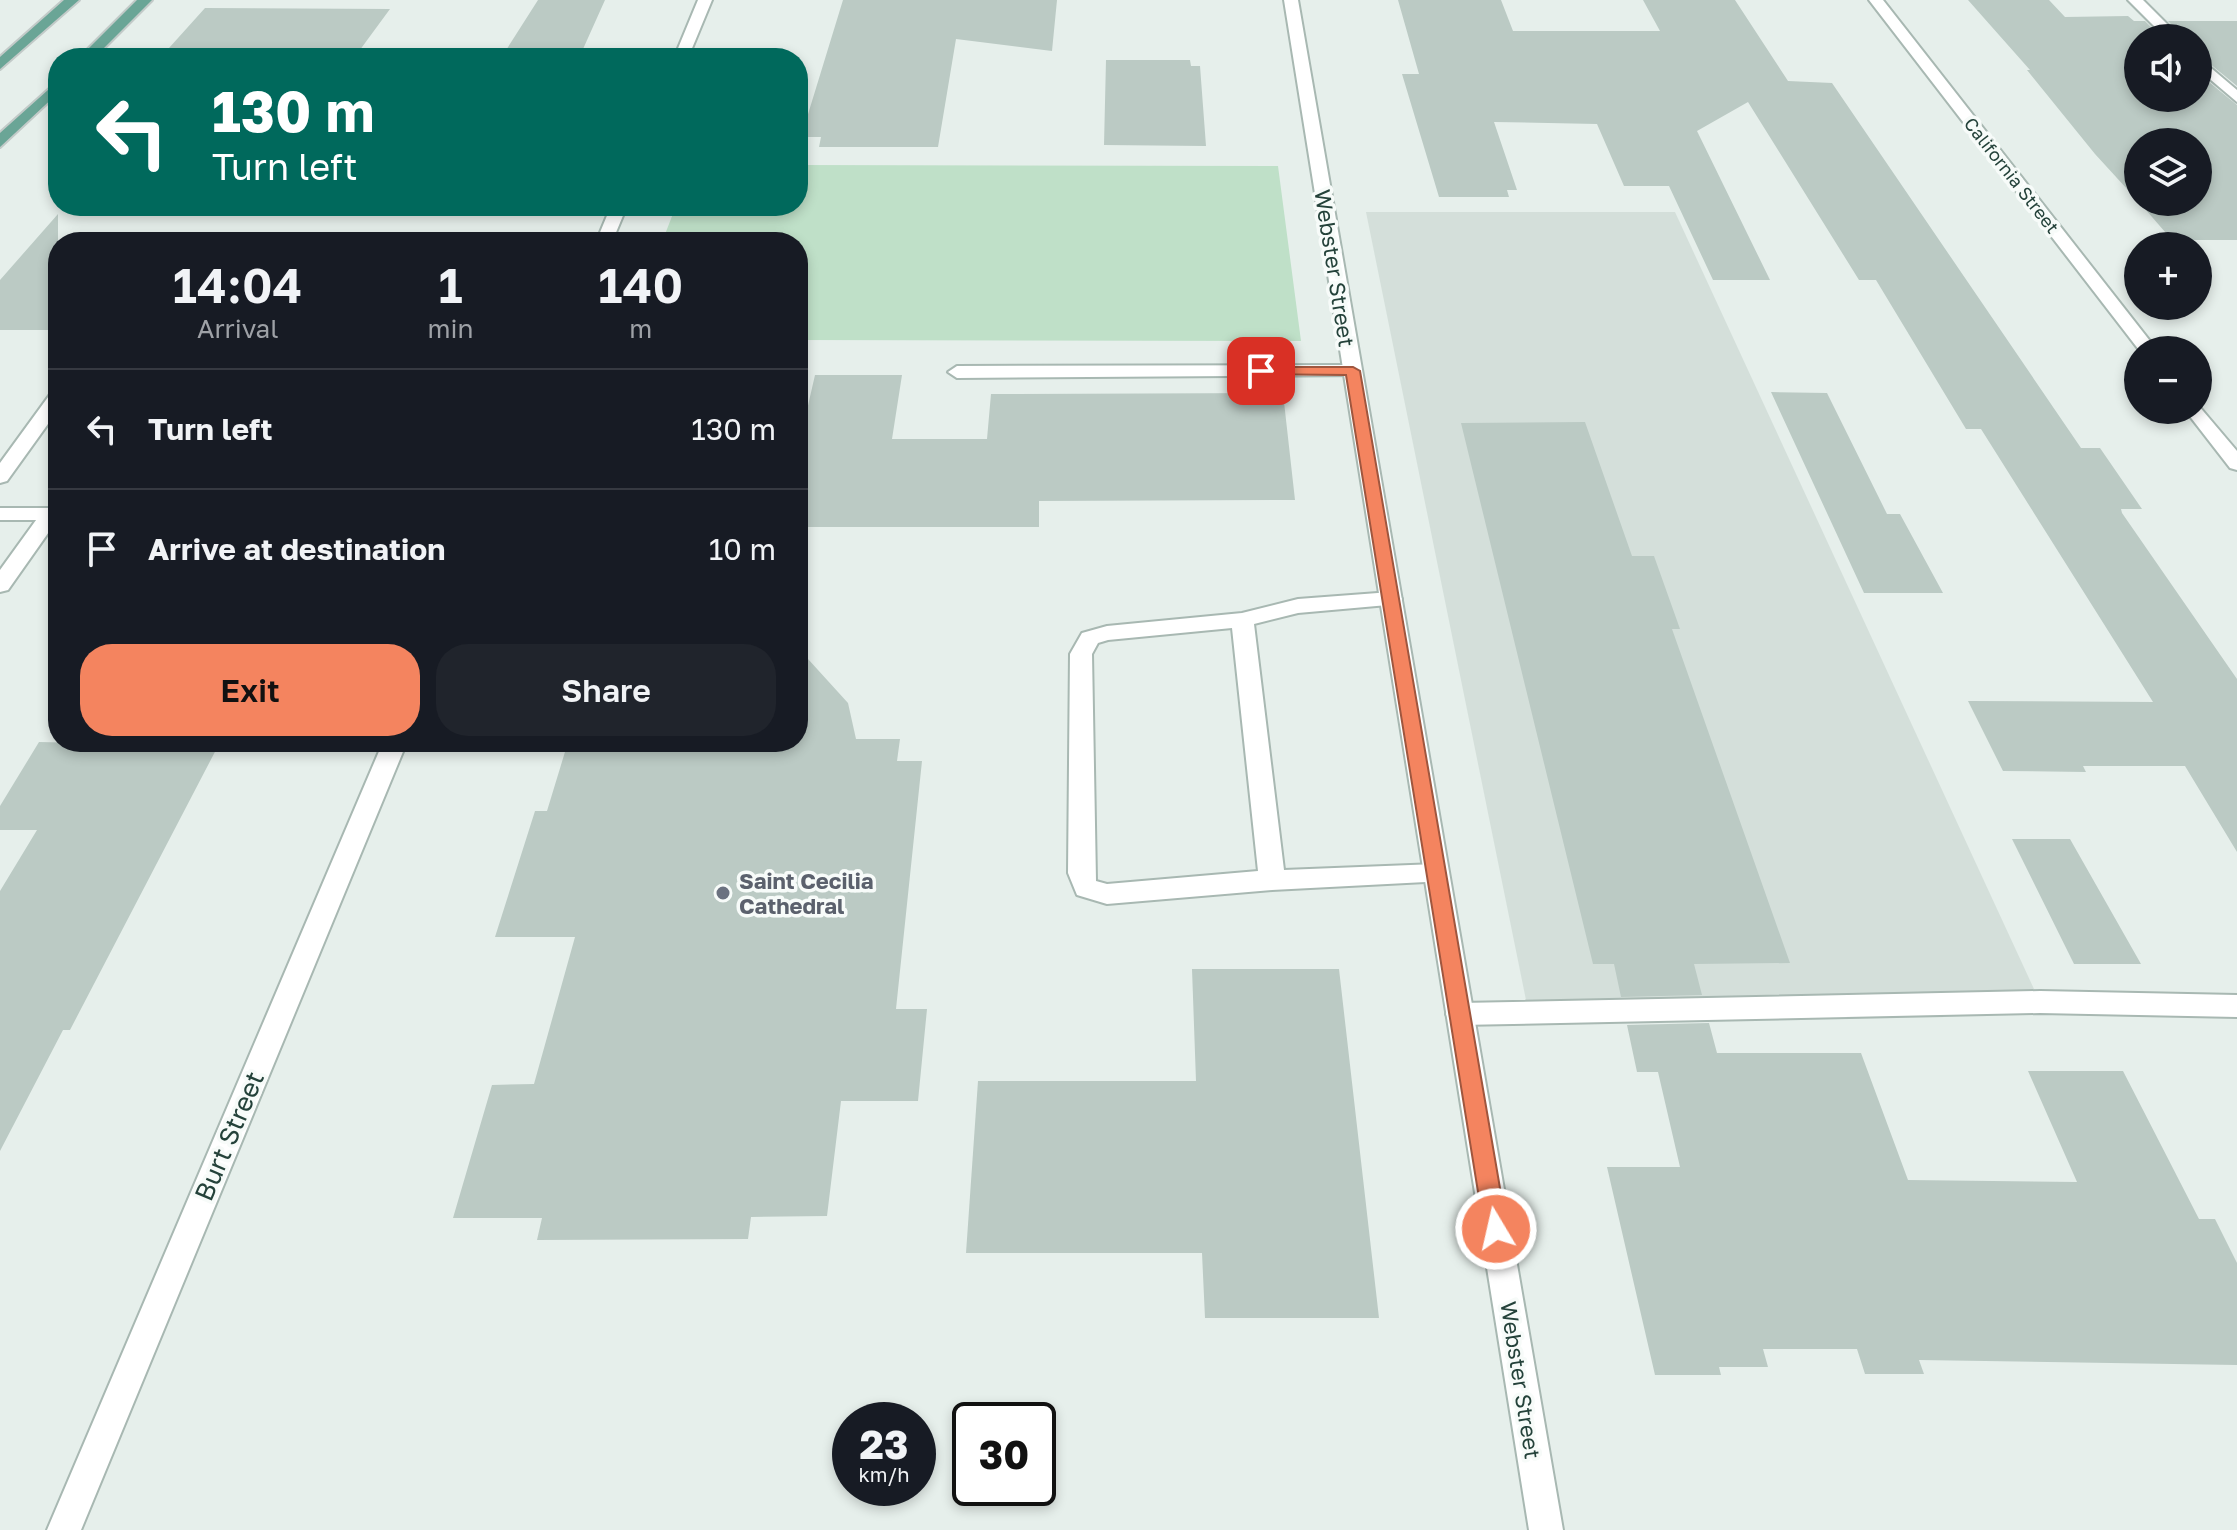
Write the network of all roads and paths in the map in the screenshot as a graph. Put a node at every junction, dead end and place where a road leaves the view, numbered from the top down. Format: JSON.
{"nodes":[{"id":1,"x":72,"y":0,"type":"edge"},
{"id":2,"x":145,"y":0,"type":"edge"},
{"id":3,"x":705,"y":0,"type":"edge"},
{"id":4,"x":1291,"y":0,"type":"edge"},
{"id":5,"x":1876,"y":0,"type":"edge"},
{"id":6,"x":2135,"y":0,"type":"edge"},
{"id":7,"x":2160,"y":24,"type":"edge"},
{"id":8,"x":96,"y":48,"type":"edge"},
{"id":9,"x":685,"y":48,"type":"edge"},
{"id":10,"x":0,"y":65,"type":"edge"},
{"id":11,"x":2212,"y":74,"type":"edge"},
{"id":12,"x":48,"y":95,"type":"edge"},
{"id":13,"x":2237,"y":98,"type":"edge"},
{"id":14,"x":0,"y":142,"type":"edge"},
{"id":15,"x":2137,"y":336,"type":"edge"},
{"id":16,"x":1353,"y":371,"type":"junction"},
{"id":17,"x":957,"y":372,"type":"dead end"},
{"id":18,"x":48,"y":411,"type":"edge"},
{"id":19,"x":2206,"y":424,"type":"edge"},
{"id":20,"x":2237,"y":464,"type":"edge"},
{"id":21,"x":0,"y":477,"type":"edge"},
{"id":22,"x":0,"y":514,"type":"edge"},
{"id":23,"x":48,"y":514,"type":"edge"},
{"id":24,"x":48,"y":522,"type":"edge"},
{"id":25,"x":0,"y":585,"type":"edge"},
{"id":26,"x":1391,"y":599,"type":"junction"},
{"id":27,"x":1242,"y":620,"type":"junction"},
{"id":28,"x":391,"y":752,"type":"edge"},
{"id":29,"x":1436,"y":874,"type":"junction"},
{"id":30,"x":1272,"y":880,"type":"junction"},
{"id":31,"x":2237,"y":1006,"type":"edge"},
{"id":32,"x":1460,"y":1014,"type":"junction"},
{"id":33,"x":64,"y":1530,"type":"edge"},
{"id":34,"x":1546,"y":1530,"type":"edge"}],
"edges":[{"from":1,"to":10,"type":"main road"},
{"from":2,"to":8,"type":"main road"},
{"from":3,"to":9,"type":"street"},
{"from":4,"to":16,"type":"street","name":"Webster Street"},
{"from":5,"to":15,"type":"street","name":"California Street"},
{"from":6,"to":7,"type":"street"},
{"from":11,"to":13,"type":"street"},
{"from":12,"to":14,"type":"main road"},
{"from":16,"to":17,"type":"street"},
{"from":16,"to":26,"type":"street","name":"Webster Street"},
{"from":18,"to":21,"type":"street"},
{"from":19,"to":20,"type":"street"},
{"from":22,"to":23,"type":"street"},
{"from":24,"to":25,"type":"street"},
{"from":26,"to":27,"type":"street"},
{"from":26,"to":29,"type":"street","name":"Webster Street"},
{"from":27,"to":30,"type":"street"},
{"from":27,"to":30,"type":"street"},
{"from":28,"to":33,"type":"street","name":"Burt Street"},
{"from":29,"to":30,"type":"street"},
{"from":29,"to":32,"type":"street","name":"Webster Street"},
{"from":31,"to":32,"type":"street"},
{"from":32,"to":34,"type":"street","name":"Webster Street"}]}
